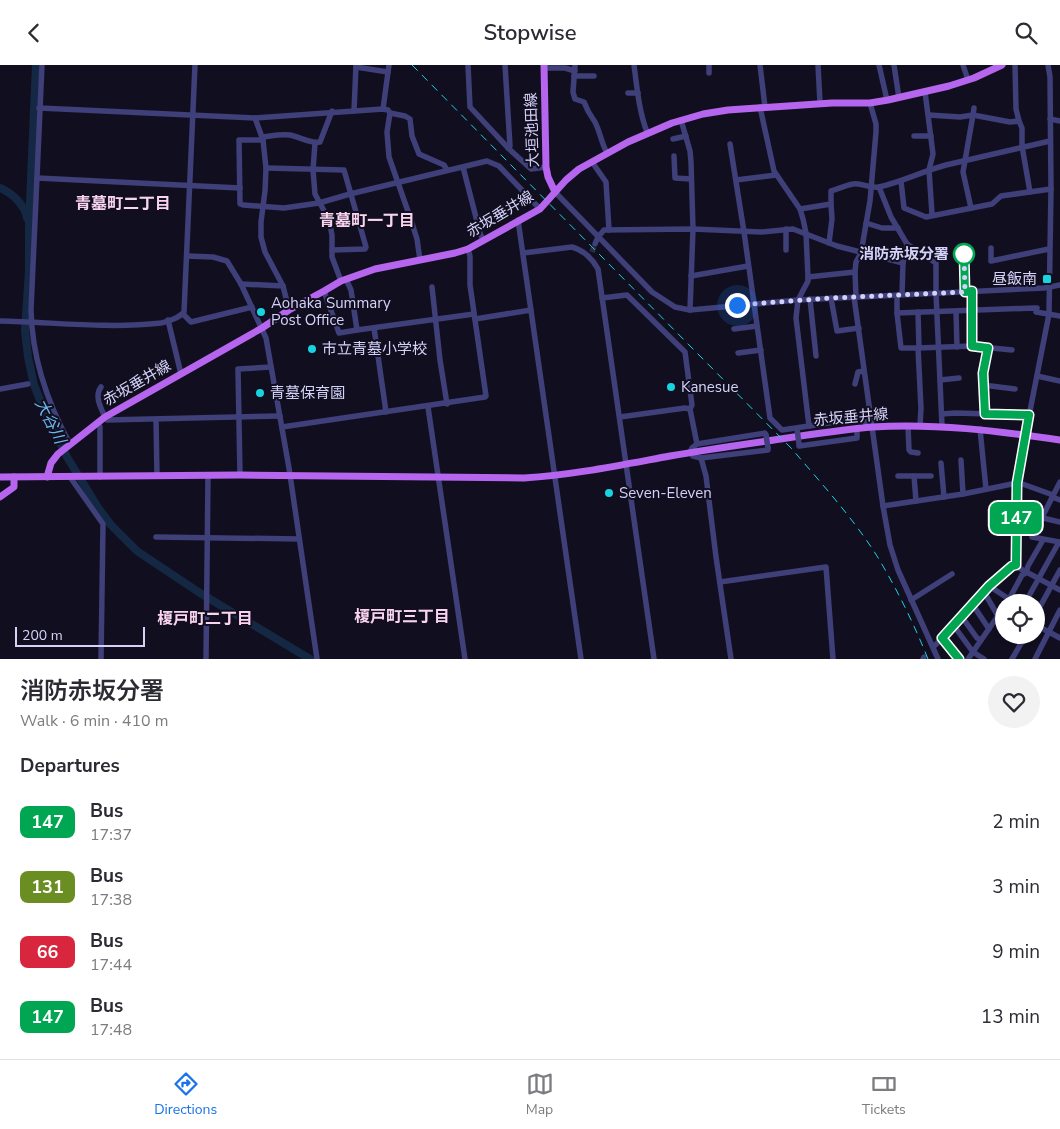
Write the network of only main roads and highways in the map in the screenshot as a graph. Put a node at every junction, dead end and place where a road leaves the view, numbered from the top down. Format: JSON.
{"nodes":[{"id":1,"x":1002,"y":65,"type":"edge"},
{"id":2,"x":544,"y":67,"type":"edge"},
{"id":3,"x":555,"y":192,"type":"junction"},
{"id":4,"x":1060,"y":440,"type":"edge"},
{"id":5,"x":0,"y":477,"type":"edge"},
{"id":6,"x":14,"y":477,"type":"junction"},
{"id":7,"x":47,"y":477,"type":"junction"},
{"id":8,"x":0,"y":497,"type":"edge"}],
"edges":[{"from":1,"to":3,"type":"main road","name":"赤坂垂井線"},
{"from":2,"to":3,"type":"main road","name":"大垣池田線"},
{"from":3,"to":7,"type":"main road","name":"赤坂垂井線"},
{"from":4,"to":7,"type":"main road","name":"赤坂垂井線"},
{"from":5,"to":6,"type":"main road","name":"赤坂垂井線"},
{"from":6,"to":7,"type":"main road","name":"赤坂垂井線"},
{"from":6,"to":8,"type":"main road"}]}
